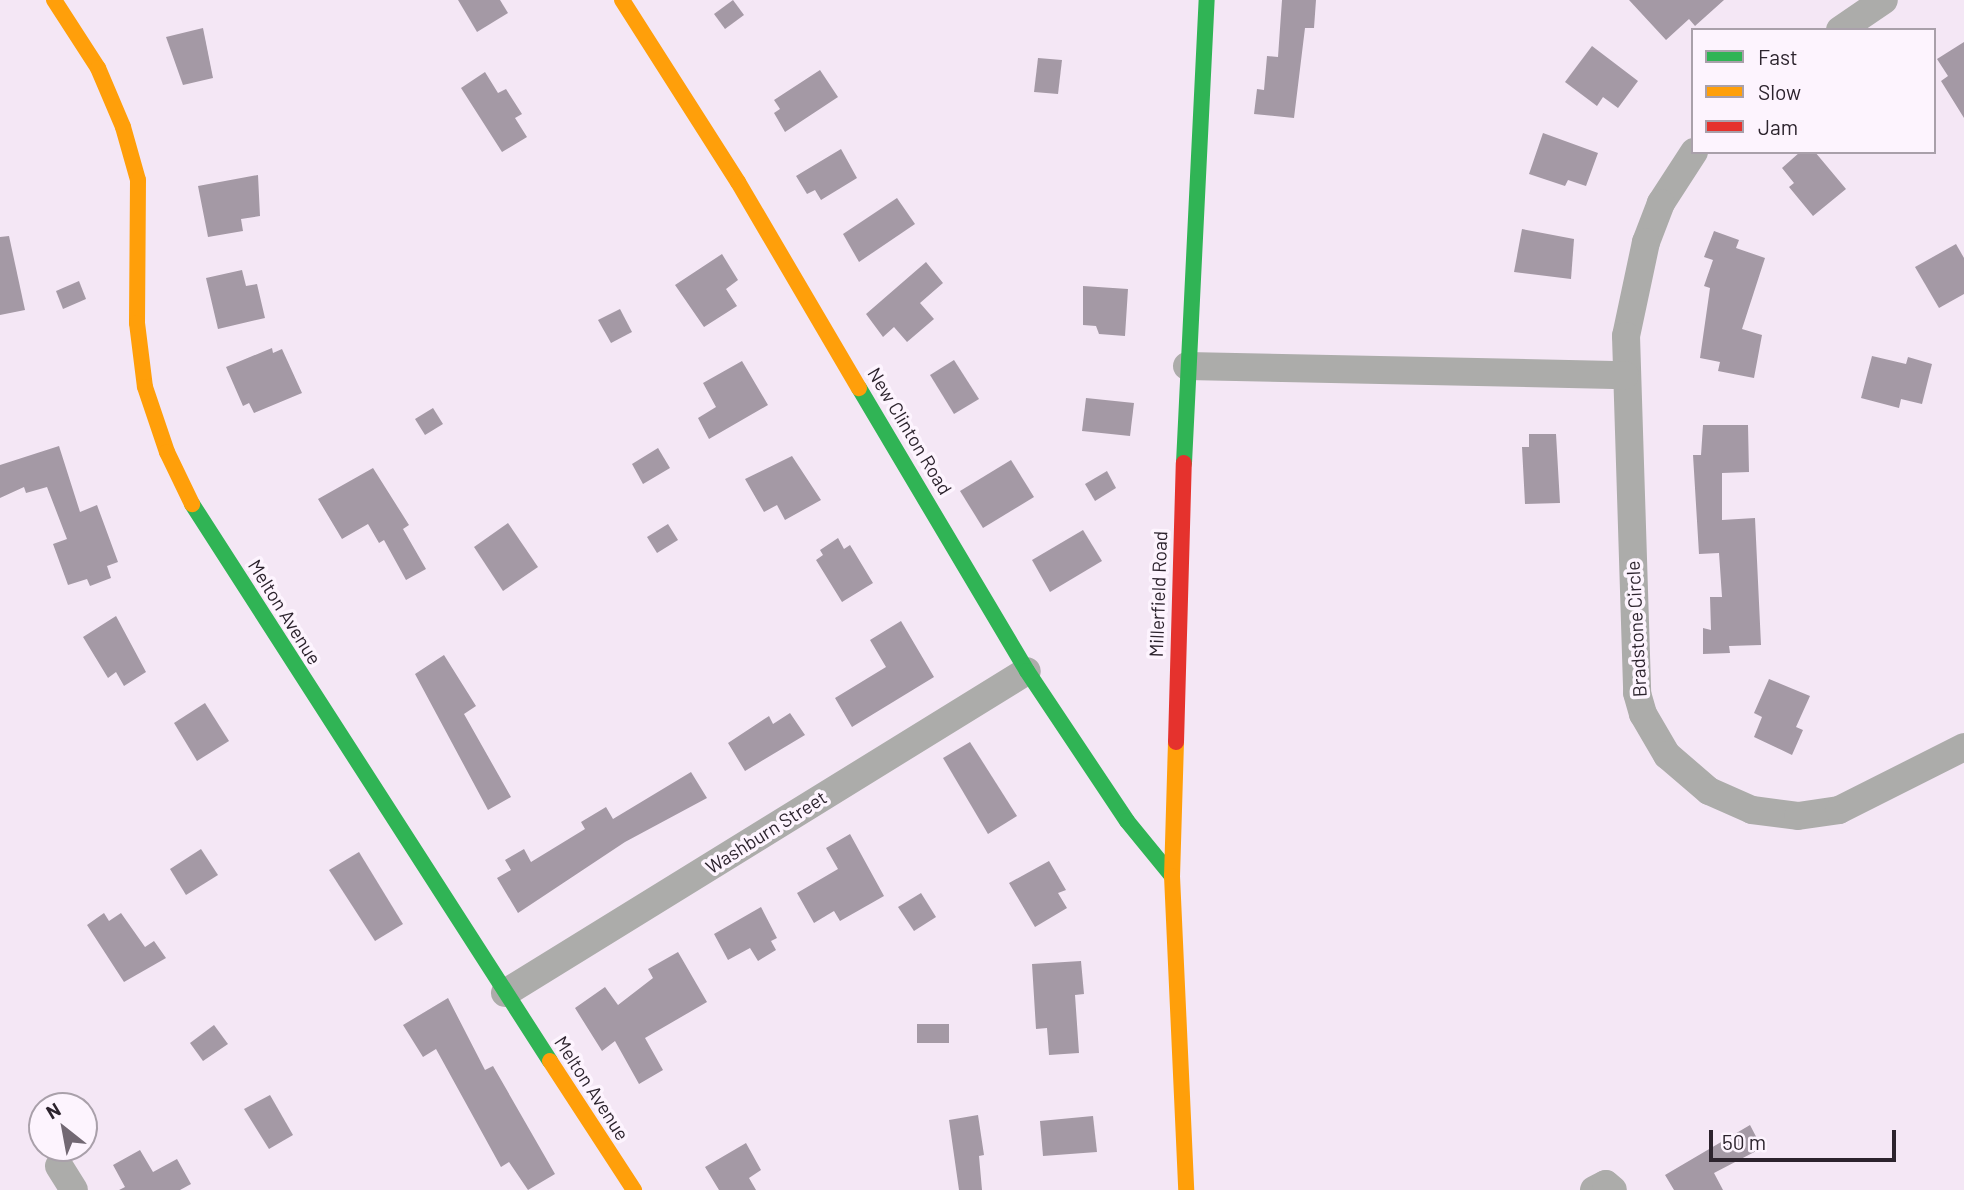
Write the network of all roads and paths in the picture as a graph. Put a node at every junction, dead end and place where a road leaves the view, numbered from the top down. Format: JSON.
{"nodes":[{"id":1,"x":54,"y":0,"type":"edge"},
{"id":2,"x":622,"y":0,"type":"edge"},
{"id":3,"x":1207,"y":0,"type":"edge"},
{"id":4,"x":1884,"y":0,"type":"edge"},
{"id":5,"x":1843,"y":28,"type":"edge"},
{"id":6,"x":1693,"y":154,"type":"edge"},
{"id":7,"x":1187,"y":366,"type":"junction"},
{"id":8,"x":1625,"y":375,"type":"junction"},
{"id":9,"x":1027,"y":671,"type":"junction"},
{"id":10,"x":1964,"y":747,"type":"edge"},
{"id":11,"x":1172,"y":876,"type":"junction"},
{"id":12,"x":505,"y":993,"type":"junction"},
{"id":13,"x":59,"y":1166,"type":"dead end"},
{"id":14,"x":74,"y":1190,"type":"edge"},
{"id":15,"x":634,"y":1190,"type":"edge"},
{"id":16,"x":1186,"y":1190,"type":"edge"},
{"id":17,"x":1594,"y":1190,"type":"edge"},
{"id":18,"x":1613,"y":1190,"type":"edge"}],
"edges":[{"from":1,"to":12,"type":"street","name":"Melton Avenue"},
{"from":2,"to":9,"type":"street","name":"New Clinton Road"},
{"from":3,"to":7,"type":"street","name":"Millerfield Road"},
{"from":4,"to":5,"type":"street"},
{"from":6,"to":8,"type":"street","name":"Bradstone Circle"},
{"from":7,"to":8,"type":"street"},
{"from":7,"to":11,"type":"street","name":"Millerfield Road"},
{"from":8,"to":10,"type":"street","name":"Bradstone Circle"},
{"from":9,"to":11,"type":"street","name":"New Clinton Road"},
{"from":9,"to":12,"type":"street","name":"Washburn Street"},
{"from":11,"to":16,"type":"street","name":"Millerfield Road"},
{"from":12,"to":15,"type":"street","name":"Melton Avenue"},
{"from":13,"to":14,"type":"street"},
{"from":17,"to":18,"type":"street"}]}
